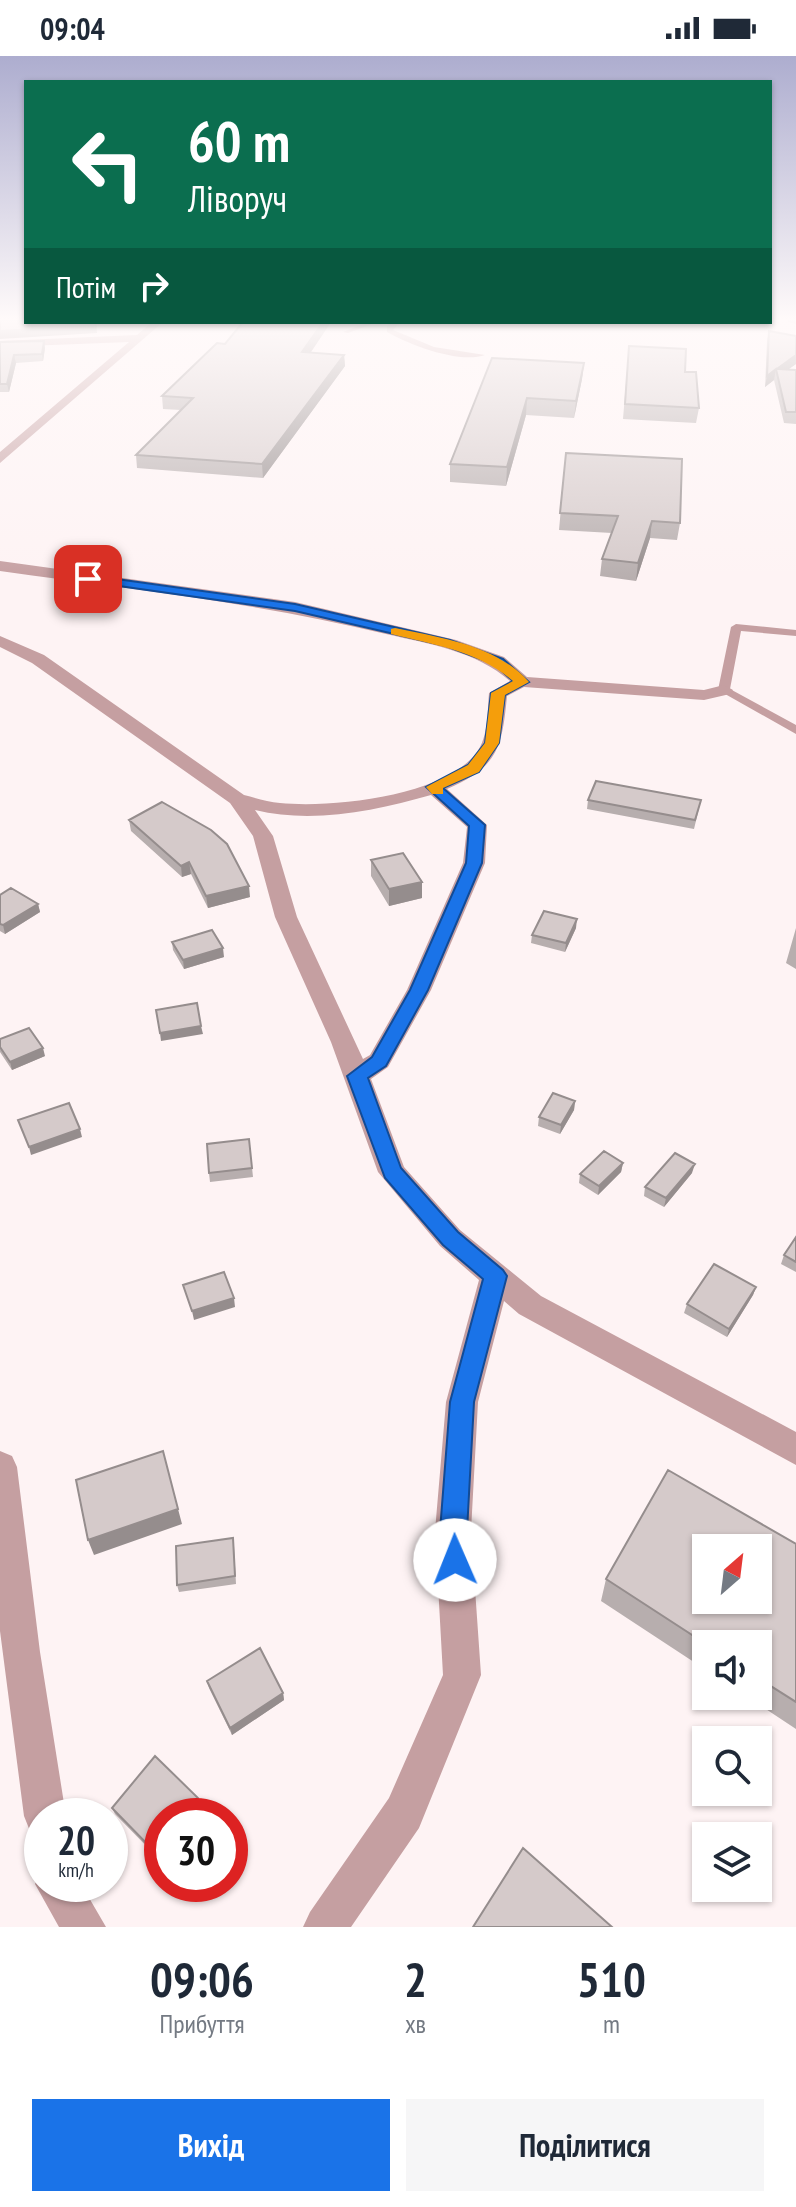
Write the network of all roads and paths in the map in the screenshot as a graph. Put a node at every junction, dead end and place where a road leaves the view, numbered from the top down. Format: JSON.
{"nodes":[{"id":1,"x":60,"y":407,"type":"edge"},
{"id":2,"x":0,"y":459,"type":"edge"},
{"id":3,"x":0,"y":566,"type":"edge"},
{"id":4,"x":796,"y":633,"type":"edge"},
{"id":5,"x":0,"y":641,"type":"edge"},
{"id":6,"x":522,"y":682,"type":"junction"},
{"id":7,"x":724,"y":690,"type":"junction"},
{"id":8,"x":796,"y":730,"type":"edge"},
{"id":9,"x":433,"y":787,"type":"junction"},
{"id":10,"x":237,"y":799,"type":"junction"},
{"id":11,"x":357,"y":1076,"type":"junction"},
{"id":12,"x":495,"y":1276,"type":"junction"},
{"id":13,"x":796,"y":1449,"type":"edge"},
{"id":14,"x":0,"y":1467,"type":"edge"},
{"id":15,"x":42,"y":1798,"type":"edge"},
{"id":16,"x":68,"y":1902,"type":"edge"},
{"id":17,"x":84,"y":1927,"type":"edge"},
{"id":18,"x":325,"y":1927,"type":"edge"}],
"edges":[{"from":1,"to":2,"type":"street"},
{"from":3,"to":6,"type":"street"},
{"from":4,"to":7,"type":"lane"},
{"from":5,"to":10,"type":"street"},
{"from":6,"to":7,"type":"street"},
{"from":6,"to":9,"type":"street"},
{"from":7,"to":8,"type":"lane"},
{"from":9,"to":10,"type":"street"},
{"from":9,"to":11,"type":"street"},
{"from":10,"to":11,"type":"street"},
{"from":11,"to":12,"type":"street"},
{"from":12,"to":13,"type":"street"},
{"from":12,"to":18,"type":"street"},
{"from":14,"to":15,"type":"street"},
{"from":16,"to":17,"type":"street"}]}
